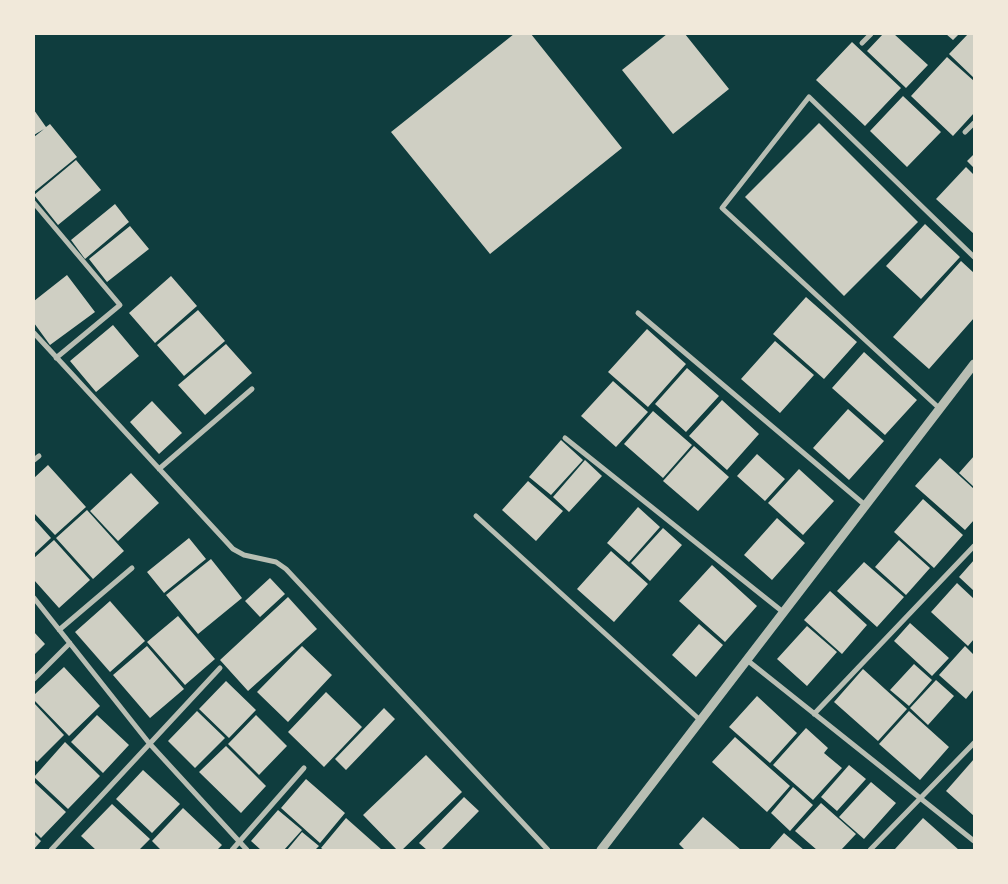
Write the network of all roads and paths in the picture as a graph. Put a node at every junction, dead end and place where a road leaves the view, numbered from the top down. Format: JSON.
{"nodes":[{"id":1,"x":871,"y":34,"type":"edge"},
{"id":2,"x":862,"y":43,"type":"dead end"},
{"id":3,"x":974,"y":122,"type":"edge"},
{"id":4,"x":965,"y":132,"type":"dead end"},
{"id":5,"x":34,"y":203,"type":"edge"},
{"id":6,"x":974,"y":257,"type":"edge"},
{"id":7,"x":638,"y":313,"type":"dead end"},
{"id":8,"x":34,"y":333,"type":"edge"},
{"id":9,"x":56,"y":358,"type":"junction"},
{"id":10,"x":974,"y":364,"type":"edge"},
{"id":11,"x":252,"y":388,"type":"dead end"},
{"id":12,"x":939,"y":408,"type":"junction"},
{"id":13,"x":565,"y":438,"type":"dead end"},
{"id":14,"x":39,"y":456,"type":"dead end"},
{"id":15,"x":34,"y":460,"type":"edge"},
{"id":16,"x":159,"y":468,"type":"junction"},
{"id":17,"x":865,"y":505,"type":"junction"},
{"id":18,"x":476,"y":516,"type":"dead end"},
{"id":19,"x":974,"y":546,"type":"edge"},
{"id":20,"x":132,"y":568,"type":"dead end"},
{"id":21,"x":34,"y":598,"type":"edge"},
{"id":22,"x":783,"y":612,"type":"junction"},
{"id":23,"x":59,"y":630,"type":"junction"},
{"id":24,"x":70,"y":644,"type":"junction"},
{"id":25,"x":747,"y":660,"type":"junction"},
{"id":26,"x":220,"y":668,"type":"dead end"},
{"id":27,"x":34,"y":678,"type":"edge"},
{"id":28,"x":814,"y":714,"type":"junction"},
{"id":29,"x":700,"y":720,"type":"junction"},
{"id":30,"x":149,"y":743,"type":"junction"},
{"id":31,"x":974,"y":743,"type":"edge"},
{"id":32,"x":304,"y":768,"type":"dead end"},
{"id":33,"x":921,"y":798,"type":"junction"},
{"id":34,"x":974,"y":841,"type":"edge"},
{"id":35,"x":239,"y":842,"type":"junction"},
{"id":36,"x":51,"y":850,"type":"edge"},
{"id":37,"x":232,"y":850,"type":"edge"},
{"id":38,"x":247,"y":850,"type":"edge"},
{"id":39,"x":548,"y":850,"type":"edge"},
{"id":40,"x":601,"y":850,"type":"edge"},
{"id":41,"x":870,"y":850,"type":"edge"}],
"edges":[{"from":1,"to":2,"type":"street"},
{"from":3,"to":4,"type":"street"},
{"from":5,"to":9,"type":"street"},
{"from":6,"to":12,"type":"street"},
{"from":7,"to":17,"type":"street"},
{"from":8,"to":9,"type":"street"},
{"from":9,"to":16,"type":"street"},
{"from":10,"to":12,"type":"street"},
{"from":11,"to":16,"type":"street"},
{"from":12,"to":17,"type":"street"},
{"from":13,"to":22,"type":"street"},
{"from":14,"to":15,"type":"street"},
{"from":16,"to":39,"type":"street"},
{"from":17,"to":22,"type":"street"},
{"from":18,"to":29,"type":"street"},
{"from":19,"to":28,"type":"street"},
{"from":20,"to":23,"type":"street"},
{"from":21,"to":23,"type":"street"},
{"from":22,"to":25,"type":"street"},
{"from":23,"to":24,"type":"street"},
{"from":24,"to":27,"type":"street"},
{"from":24,"to":30,"type":"street"},
{"from":25,"to":28,"type":"street"},
{"from":25,"to":29,"type":"street"},
{"from":26,"to":30,"type":"street"},
{"from":28,"to":33,"type":"street"},
{"from":29,"to":40,"type":"street"},
{"from":30,"to":35,"type":"street"},
{"from":30,"to":36,"type":"street"},
{"from":31,"to":33,"type":"street"},
{"from":32,"to":35,"type":"street"},
{"from":33,"to":34,"type":"street"},
{"from":33,"to":41,"type":"street"},
{"from":35,"to":37,"type":"street"},
{"from":35,"to":38,"type":"street"}]}
